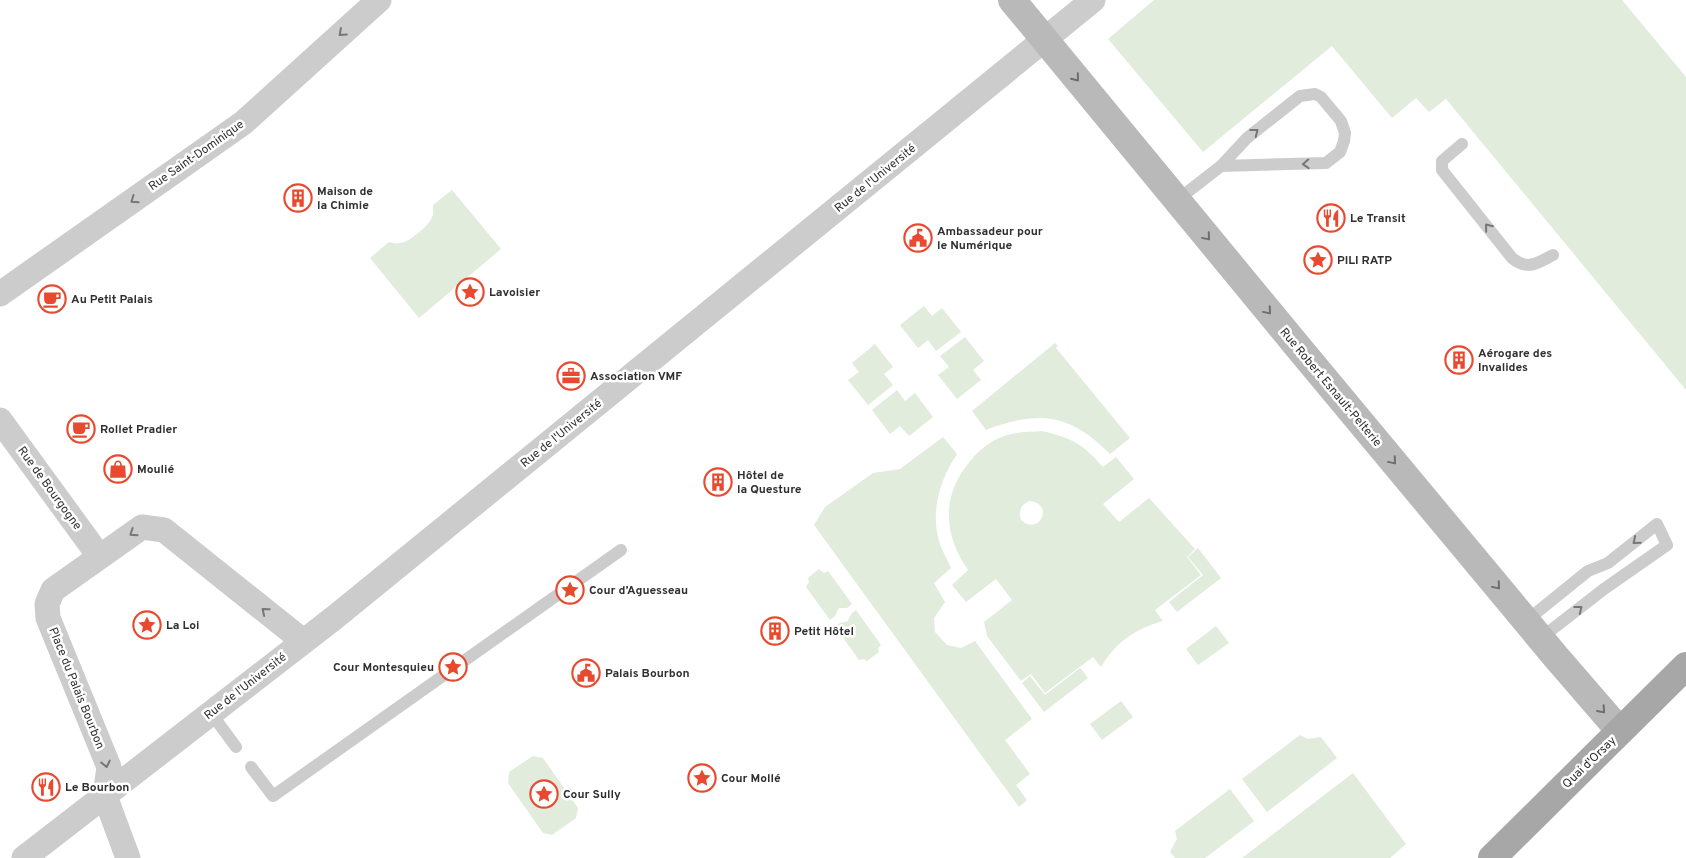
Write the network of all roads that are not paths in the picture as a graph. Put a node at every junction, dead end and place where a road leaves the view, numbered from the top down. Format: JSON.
{"nodes":[{"id":1,"x":379,"y":0,"type":"edge"},
{"id":2,"x":1012,"y":0,"type":"edge"},
{"id":3,"x":1092,"y":0,"type":"edge"},
{"id":4,"x":1045,"y":40,"type":"junction"},
{"id":5,"x":1462,"y":144,"type":"dead end"},
{"id":6,"x":1221,"y":166,"type":"junction"},
{"id":7,"x":1176,"y":201,"type":"junction"},
{"id":8,"x":1553,"y":256,"type":"dead end"},
{"id":9,"x":0,"y":294,"type":"edge"},
{"id":10,"x":0,"y":420,"type":"edge"},
{"id":11,"x":621,"y":550,"type":"dead end"},
{"id":12,"x":99,"y":556,"type":"junction"},
{"id":13,"x":1534,"y":630,"type":"junction"},
{"id":14,"x":303,"y":641,"type":"junction"},
{"id":15,"x":1686,"y":666,"type":"edge"},
{"id":16,"x":211,"y":713,"type":"junction"},
{"id":17,"x":1620,"y":732,"type":"junction"},
{"id":18,"x":236,"y":747,"type":"dead end"},
{"id":19,"x":251,"y":767,"type":"dead end"},
{"id":20,"x":105,"y":796,"type":"junction"},
{"id":21,"x":24,"y":858,"type":"edge"},
{"id":22,"x":128,"y":858,"type":"edge"},
{"id":23,"x":1492,"y":858,"type":"edge"}],
"edges":[{"from":1,"to":9,"type":"street","name":"Rue Saint-Dominique","one_way":true},
{"from":2,"to":4,"type":"street","name":"Rue Robert Esnault-Pelterie"},
{"from":3,"to":4,"type":"street","name":"Rue de l'Université"},
{"from":4,"to":7,"type":"street","name":"Rue Robert Esnault-Pelterie","one_way":true},
{"from":4,"to":14,"type":"street","name":"Rue de l'Université"},
{"from":8,"to":5,"type":"lane","one_way":true},
{"from":6,"to":6,"type":"lane","one_way":true},
{"from":6,"to":7,"type":"lane"},
{"from":7,"to":13,"type":"street","name":"Rue Robert Esnault-Pelterie","one_way":true},
{"from":10,"to":12,"type":"street","name":"Rue de Bourgogne"},
{"from":11,"to":19,"type":"lane"},
{"from":14,"to":12,"type":"street","name":"Place du Palais Bourbon","one_way":true},
{"from":12,"to":20,"type":"street","name":"Place du Palais Bourbon","one_way":true},
{"from":13,"to":13,"type":"lane","one_way":true},
{"from":13,"to":17,"type":"street","name":"Rue Robert Esnault-Pelterie","one_way":true},
{"from":14,"to":16,"type":"street","name":"Rue de l'Université"},
{"from":15,"to":17,"type":"main road","name":"Quai d'Orsay"},
{"from":16,"to":18,"type":"lane"},
{"from":16,"to":20,"type":"street","name":"Rue de l'Université"},
{"from":17,"to":23,"type":"main road","name":"Quai d'Orsay"},
{"from":20,"to":21,"type":"street","name":"Rue de l'Université"},
{"from":20,"to":22,"type":"street"}]}
